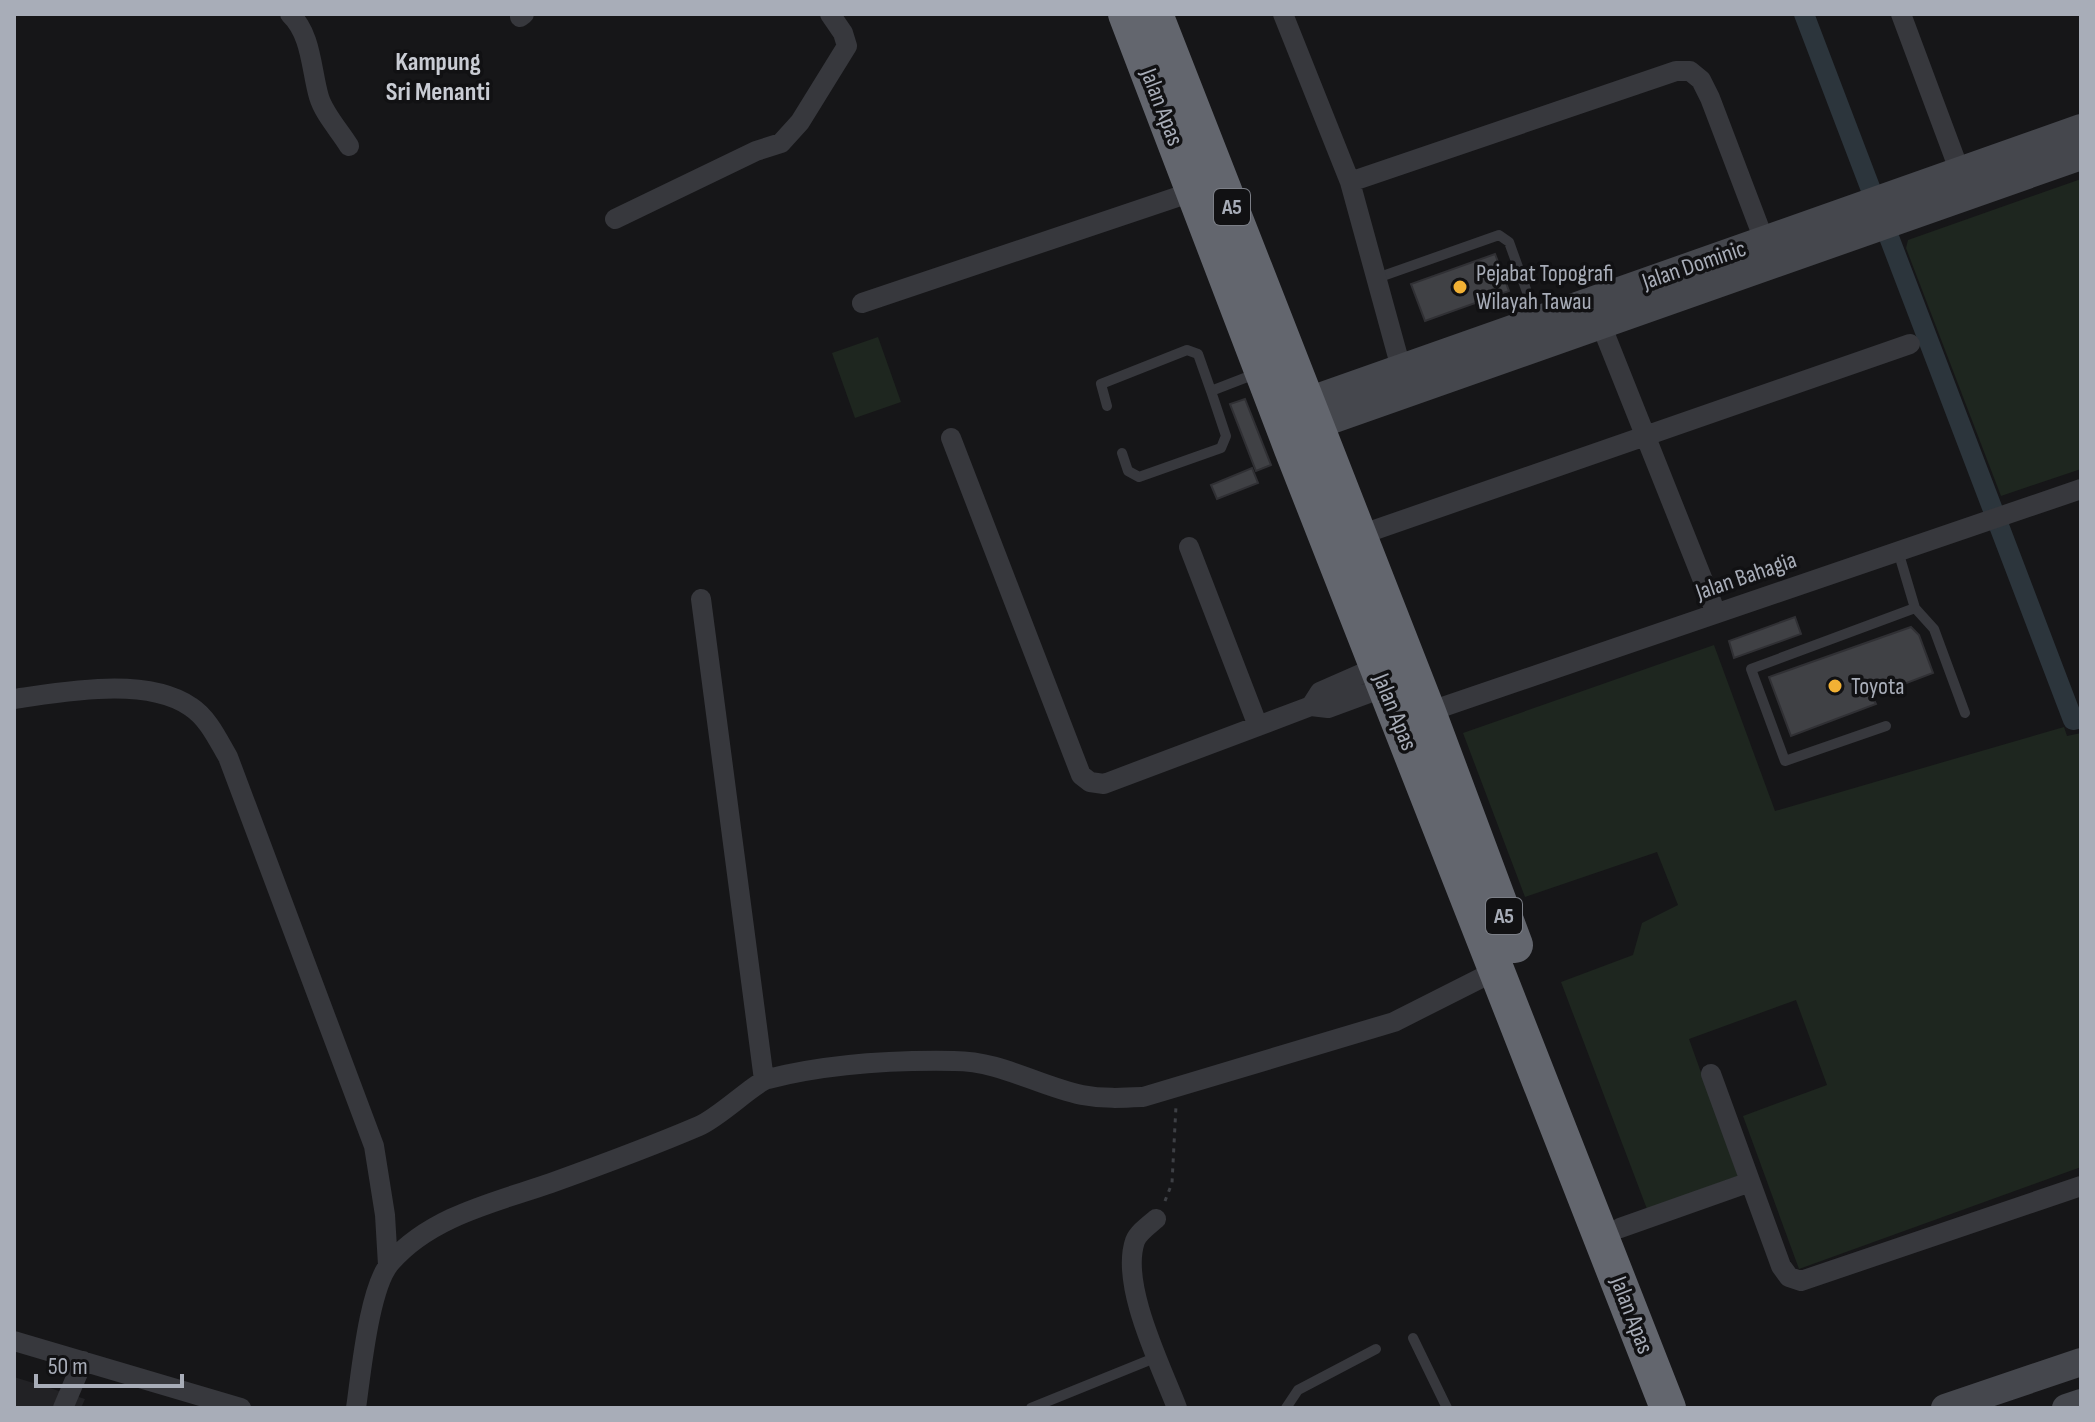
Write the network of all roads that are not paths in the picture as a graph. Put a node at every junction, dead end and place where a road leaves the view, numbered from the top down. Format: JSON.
{"nodes":[{"id":1,"x":290,"y":14,"type":"edge"},
{"id":2,"x":830,"y":14,"type":"edge"},
{"id":3,"x":1126,"y":14,"type":"edge"},
{"id":4,"x":1155,"y":14,"type":"edge"},
{"id":5,"x":1283,"y":14,"type":"edge"},
{"id":6,"x":1901,"y":14,"type":"edge"},
{"id":7,"x":2081,"y":128,"type":"edge"},
{"id":8,"x":349,"y":146,"type":"dead end"},
{"id":9,"x":2081,"y":156,"type":"edge"},
{"id":10,"x":1350,"y":182,"type":"junction"},
{"id":11,"x":1964,"y":183,"type":"junction"},
{"id":12,"x":1195,"y":191,"type":"junction"},
{"id":13,"x":615,"y":219,"type":"dead end"},
{"id":14,"x":1862,"y":219,"type":"junction"},
{"id":15,"x":1764,"y":240,"type":"junction"},
{"id":16,"x":1377,"y":278,"type":"junction"},
{"id":17,"x":862,"y":303,"type":"dead end"},
{"id":18,"x":1596,"y":313,"type":"junction"},
{"id":19,"x":1537,"y":320,"type":"junction"},
{"id":20,"x":1910,"y":344,"type":"dead end"},
{"id":21,"x":1401,"y":368,"type":"junction"},
{"id":22,"x":1264,"y":371,"type":"junction"},
{"id":23,"x":1211,"y":391,"type":"junction"},
{"id":24,"x":1107,"y":406,"type":"dead end"},
{"id":25,"x":1306,"y":425,"type":"junction"},
{"id":26,"x":1646,"y":436,"type":"junction"},
{"id":27,"x":951,"y":438,"type":"dead end"},
{"id":28,"x":1122,"y":453,"type":"dead end"},
{"id":29,"x":2081,"y":489,"type":"edge"},
{"id":30,"x":1360,"y":535,"type":"junction"},
{"id":31,"x":1189,"y":547,"type":"dead end"},
{"id":32,"x":1898,"y":551,"type":"junction"},
{"id":33,"x":701,"y":599,"type":"dead end"},
{"id":34,"x":1915,"y":608,"type":"junction"},
{"id":35,"x":1716,"y":613,"type":"junction"},
{"id":36,"x":1381,"y":677,"type":"junction"},
{"id":37,"x":14,"y":699,"type":"edge"},
{"id":38,"x":1428,"y":712,"type":"junction"},
{"id":39,"x":1965,"y":713,"type":"dead end"},
{"id":40,"x":1258,"y":726,"type":"junction"},
{"id":41,"x":1886,"y":726,"type":"dead end"},
{"id":42,"x":1499,"y":969,"type":"junction"},
{"id":43,"x":1711,"y":1074,"type":"dead end"},
{"id":44,"x":764,"y":1080,"type":"junction"},
{"id":45,"x":1750,"y":1182,"type":"junction"},
{"id":46,"x":2081,"y":1186,"type":"edge"},
{"id":47,"x":1156,"y":1219,"type":"road end"},
{"id":48,"x":1620,"y":1228,"type":"junction"},
{"id":49,"x":388,"y":1265,"type":"junction"},
{"id":50,"x":1413,"y":1338,"type":"dead end"},
{"id":51,"x":14,"y":1341,"type":"edge"},
{"id":52,"x":1376,"y":1349,"type":"dead end"},
{"id":53,"x":1157,"y":1357,"type":"junction"},
{"id":54,"x":83,"y":1361,"type":"junction"},
{"id":55,"x":2081,"y":1362,"type":"edge"},
{"id":56,"x":2081,"y":1403,"type":"edge"},
{"id":57,"x":1677,"y":1404,"type":"edge"},
{"id":58,"x":63,"y":1408,"type":"edge"},
{"id":59,"x":241,"y":1408,"type":"edge"},
{"id":60,"x":356,"y":1408,"type":"edge"},
{"id":61,"x":1031,"y":1408,"type":"edge"},
{"id":62,"x":1177,"y":1408,"type":"edge"},
{"id":63,"x":1286,"y":1408,"type":"edge"},
{"id":64,"x":1447,"y":1408,"type":"edge"},
{"id":65,"x":1945,"y":1408,"type":"edge"},
{"id":66,"x":2066,"y":1408,"type":"edge"}],
"edges":[{"from":1,"to":8,"type":"street"},
{"from":2,"to":13,"type":"street"},
{"from":3,"to":12,"type":"highway","name":"Jalan Apas","number":"A5"},
{"from":4,"to":25,"type":"highway","name":"Jalan Apas","number":"A5"},
{"from":5,"to":10,"type":"street"},
{"from":6,"to":11,"type":"street"},
{"from":7,"to":11,"type":"street","name":"Jalan Dominic"},
{"from":9,"to":11,"type":"street","name":"Jalan Dominic"},
{"from":10,"to":15,"type":"street"},
{"from":10,"to":16,"type":"street"},
{"from":11,"to":14,"type":"street","name":"Jalan Dominic"},
{"from":12,"to":17,"type":"street"},
{"from":12,"to":22,"type":"highway","name":"Jalan Apas","number":"A5"},
{"from":14,"to":15,"type":"street","name":"Jalan Dominic"},
{"from":14,"to":18,"type":"street","name":"Jalan Dominic"},
{"from":15,"to":18,"type":"street","name":"Jalan Dominic"},
{"from":16,"to":19,"type":"lane"},
{"from":16,"to":21,"type":"street"},
{"from":18,"to":19,"type":"street","name":"Jalan Dominic"},
{"from":18,"to":25,"type":"street","name":"Jalan Dominic"},
{"from":18,"to":26,"type":"street"},
{"from":19,"to":21,"type":"street","name":"Jalan Dominic"},
{"from":20,"to":26,"type":"street"},
{"from":21,"to":25,"type":"street","name":"Jalan Dominic"},
{"from":22,"to":23,"type":"lane"},
{"from":22,"to":25,"type":"highway","name":"Jalan Apas","number":"A5"},
{"from":23,"to":24,"type":"lane"},
{"from":23,"to":28,"type":"lane"},
{"from":25,"to":30,"type":"highway","name":"Jalan Apas","number":"A5"},
{"from":25,"to":36,"type":"highway","name":"Jalan Apas","number":"A5"},
{"from":26,"to":30,"type":"street"},
{"from":26,"to":35,"type":"street"},
{"from":27,"to":40,"type":"street"},
{"from":29,"to":32,"type":"street","name":"Jalan Bahagia"},
{"from":30,"to":38,"type":"highway","name":"Jalan Apas","number":"A5"},
{"from":31,"to":40,"type":"street"},
{"from":32,"to":34,"type":"lane"},
{"from":32,"to":35,"type":"street","name":"Jalan Bahagia"},
{"from":33,"to":44,"type":"street"},
{"from":34,"to":39,"type":"lane"},
{"from":34,"to":41,"type":"lane"},
{"from":35,"to":38,"type":"street","name":"Jalan Bahagia"},
{"from":36,"to":40,"type":"street"},
{"from":36,"to":42,"type":"highway","name":"Jalan Apas","number":"A5"},
{"from":37,"to":49,"type":"street"},
{"from":38,"to":48,"type":"highway","name":"Jalan Apas","number":"A5"},
{"from":42,"to":44,"type":"street"},
{"from":42,"to":57,"type":"highway","name":"Jalan Apas","number":"A5"},
{"from":43,"to":45,"type":"street"},
{"from":44,"to":49,"type":"street"},
{"from":45,"to":46,"type":"street"},
{"from":45,"to":48,"type":"street"},
{"from":47,"to":53,"type":"street"},
{"from":48,"to":57,"type":"highway","name":"Jalan Apas","number":"A5"},
{"from":49,"to":60,"type":"street"},
{"from":50,"to":64,"type":"lane"},
{"from":51,"to":54,"type":"street"},
{"from":52,"to":63,"type":"lane"},
{"from":53,"to":61,"type":"lane"},
{"from":53,"to":62,"type":"street"},
{"from":54,"to":58,"type":"street"},
{"from":54,"to":59,"type":"street"},
{"from":55,"to":65,"type":"street"},
{"from":56,"to":66,"type":"street"}]}
